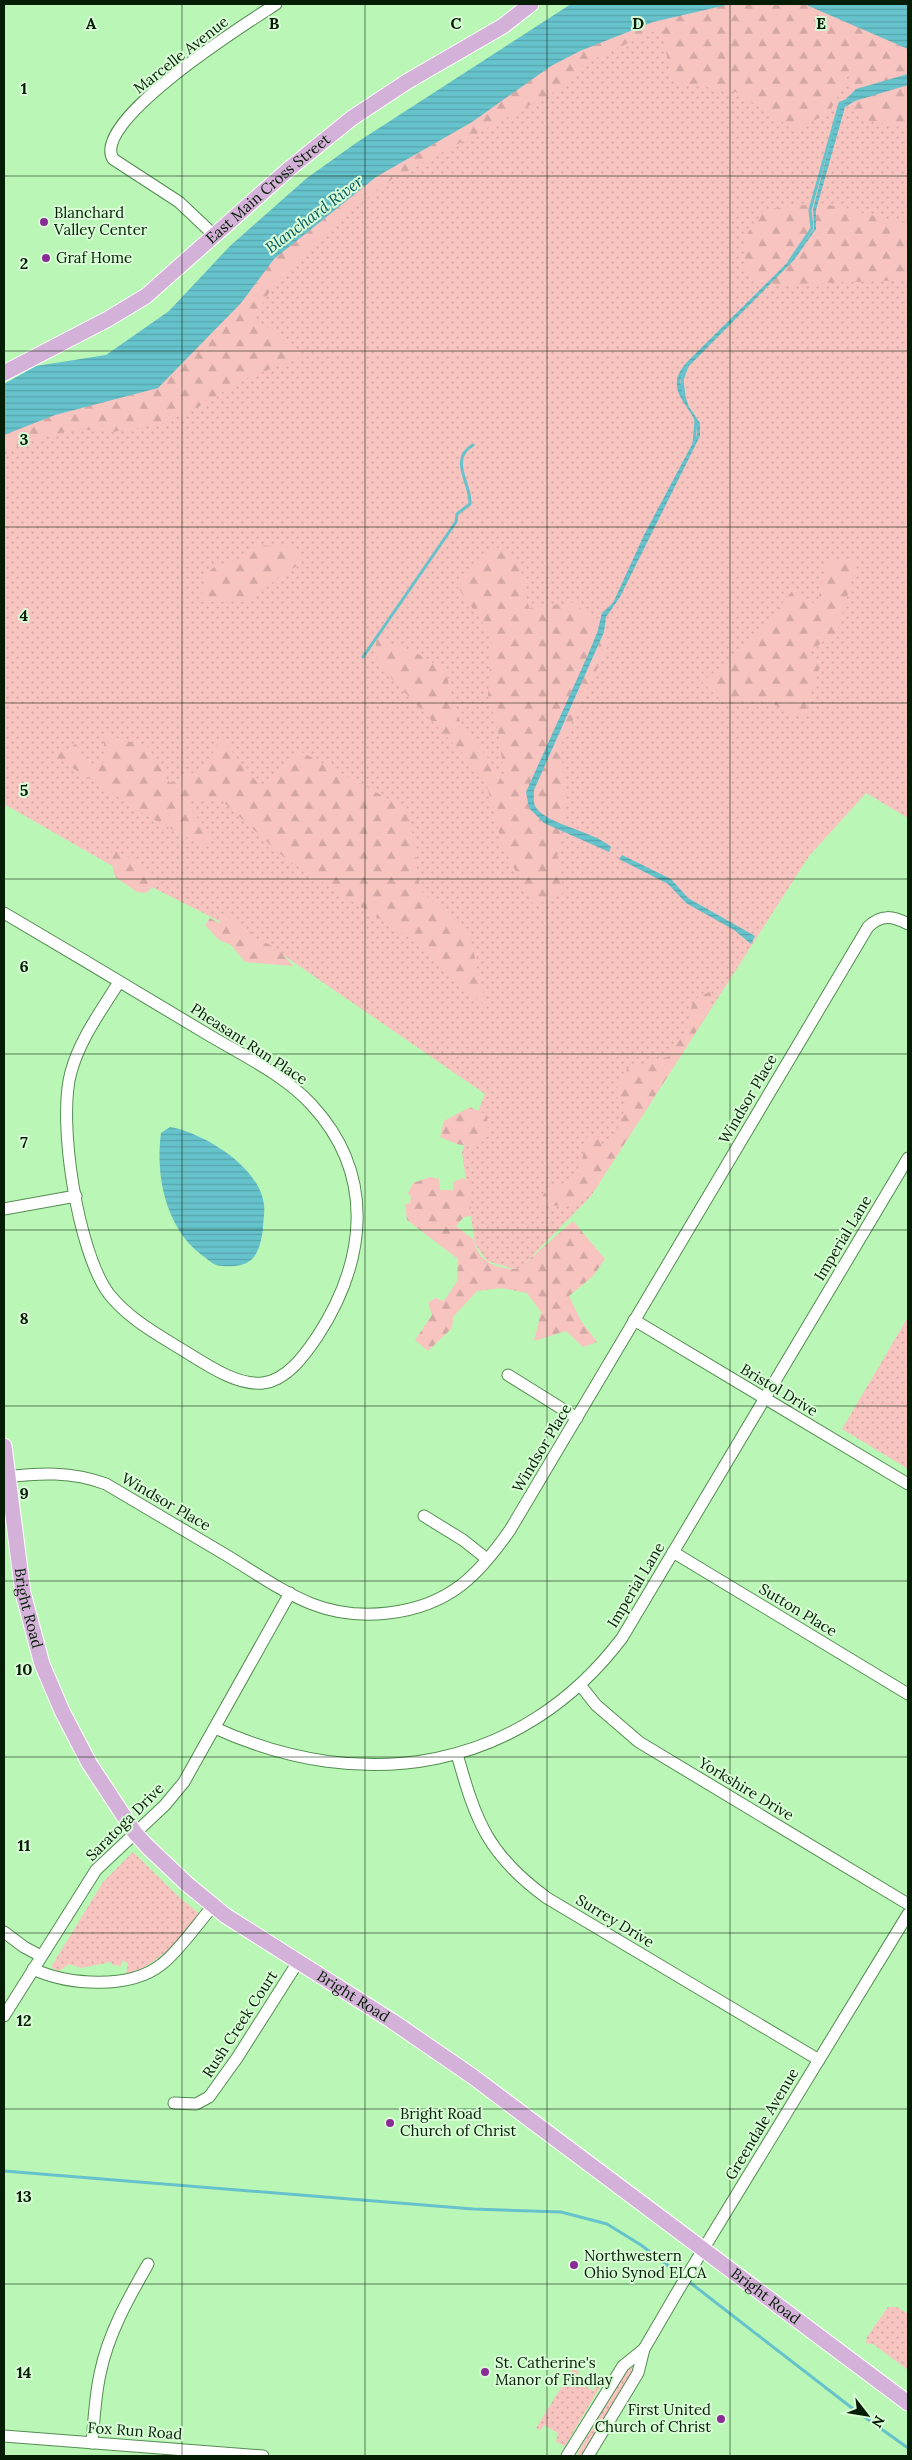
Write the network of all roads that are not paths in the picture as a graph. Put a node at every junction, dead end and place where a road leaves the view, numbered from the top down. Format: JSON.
{"nodes":[{"id":1,"x":276,"y":4,"type":"edge"},
{"id":2,"x":531,"y":4,"type":"edge"},
{"id":3,"x":260,"y":8,"type":"edge"},
{"id":4,"x":216,"y":236,"type":"junction"},
{"id":5,"x":4,"y":373,"type":"edge"},
{"id":6,"x":4,"y":913,"type":"edge"},
{"id":7,"x":908,"y":924,"type":"edge"},
{"id":8,"x":119,"y":982,"type":"junction"},
{"id":9,"x":908,"y":1158,"type":"edge"},
{"id":10,"x":76,"y":1196,"type":"junction"},
{"id":11,"x":4,"y":1209,"type":"edge"},
{"id":12,"x":634,"y":1320,"type":"junction"},
{"id":13,"x":508,"y":1376,"type":"dead end"},
{"id":14,"x":765,"y":1399,"type":"junction"},
{"id":15,"x":577,"y":1418,"type":"junction"},
{"id":16,"x":4,"y":1446,"type":"edge"},
{"id":17,"x":6,"y":1477,"type":"edge"},
{"id":18,"x":908,"y":1484,"type":"edge"},
{"id":19,"x":424,"y":1516,"type":"dead end"},
{"id":20,"x":673,"y":1552,"type":"junction"},
{"id":21,"x":487,"y":1559,"type":"junction"},
{"id":22,"x":290,"y":1593,"type":"junction"},
{"id":23,"x":581,"y":1686,"type":"junction"},
{"id":24,"x":908,"y":1694,"type":"edge"},
{"id":25,"x":215,"y":1728,"type":"junction"},
{"id":26,"x":457,"y":1754,"type":"junction"},
{"id":27,"x":135,"y":1833,"type":"junction"},
{"id":28,"x":908,"y":1904,"type":"edge"},
{"id":29,"x":213,"y":1906,"type":"junction"},
{"id":30,"x":908,"y":1914,"type":"edge"},
{"id":31,"x":4,"y":1932,"type":"edge"},
{"id":32,"x":41,"y":1956,"type":"junction"},
{"id":33,"x":298,"y":1962,"type":"junction"},
{"id":34,"x":33,"y":1969,"type":"junction"},
{"id":35,"x":4,"y":2016,"type":"edge"},
{"id":36,"x":819,"y":2060,"type":"junction"},
{"id":37,"x":174,"y":2103,"type":"dead end"},
{"id":38,"x":703,"y":2249,"type":"junction"},
{"id":39,"x":148,"y":2264,"type":"dead end"},
{"id":40,"x":644,"y":2350,"type":"junction"},
{"id":41,"x":908,"y":2403,"type":"edge"},
{"id":42,"x":4,"y":2436,"type":"edge"},
{"id":43,"x":92,"y":2443,"type":"junction"},
{"id":44,"x":263,"y":2456,"type":"edge"},
{"id":45,"x":567,"y":2456,"type":"edge"},
{"id":46,"x":588,"y":2456,"type":"edge"}],
"edges":[{"from":1,"to":3,"type":"street","name":"Marcelle Avenue"},
{"from":2,"to":4,"type":"main road","name":"East Main Cross Street"},
{"from":3,"to":4,"type":"street","name":"Marcelle Avenue"},
{"from":4,"to":5,"type":"main road","name":"East Main Cross Street"},
{"from":6,"to":8,"type":"street","name":"Pheasant Run Place"},
{"from":7,"to":12,"type":"street","name":"Windsor Place"},
{"from":8,"to":10,"type":"street","name":"Pheasant Run Place"},
{"from":8,"to":10,"type":"street","name":"Pheasant Run Place"},
{"from":9,"to":14,"type":"street","name":"Imperial Lane"},
{"from":10,"to":11,"type":"street"},
{"from":12,"to":14,"type":"street","name":"Bristol Drive"},
{"from":12,"to":15,"type":"street","name":"Windsor Place"},
{"from":13,"to":15,"type":"street"},
{"from":14,"to":18,"type":"street","name":"Bristol Drive"},
{"from":14,"to":20,"type":"street","name":"Imperial Lane"},
{"from":15,"to":21,"type":"street","name":"Windsor Place"},
{"from":16,"to":17,"type":"main road","name":"Bright Road"},
{"from":17,"to":22,"type":"street","name":"Windsor Place"},
{"from":17,"to":27,"type":"main road","name":"Bright Road"},
{"from":19,"to":21,"type":"street"},
{"from":20,"to":23,"type":"street","name":"Imperial Lane"},
{"from":20,"to":24,"type":"street","name":"Sutton Place"},
{"from":21,"to":22,"type":"street","name":"Windsor Place"},
{"from":22,"to":25,"type":"street","name":"Saratoga Drive"},
{"from":23,"to":26,"type":"street","name":"Imperial Lane"},
{"from":23,"to":28,"type":"street","name":"Yorkshire Drive"},
{"from":25,"to":26,"type":"street","name":"Imperial Lane"},
{"from":25,"to":27,"type":"street","name":"Saratoga Drive"},
{"from":26,"to":36,"type":"street","name":"Surrey Drive"},
{"from":27,"to":29,"type":"main road","name":"Bright Road"},
{"from":27,"to":32,"type":"street","name":"Saratoga Drive"},
{"from":29,"to":33,"type":"main road","name":"Bright Road"},
{"from":29,"to":34,"type":"street"},
{"from":30,"to":36,"type":"street","name":"Greendale Avenue"},
{"from":31,"to":32,"type":"street"},
{"from":32,"to":34,"type":"street","name":"Saratoga Drive"},
{"from":33,"to":37,"type":"street","name":"Rush Creek Court"},
{"from":33,"to":38,"type":"main road","name":"Bright Road"},
{"from":34,"to":35,"type":"street","name":"Saratoga Drive"},
{"from":36,"to":38,"type":"street","name":"Greendale Avenue"},
{"from":38,"to":40,"type":"street","name":"Greendale Avenue"},
{"from":38,"to":41,"type":"main road","name":"Bright Road"},
{"from":39,"to":43,"type":"street"},
{"from":40,"to":45,"type":"street","name":"Greendale Avenue"},
{"from":40,"to":46,"type":"street","name":"Greendale Avenue"},
{"from":42,"to":43,"type":"street","name":"Fox Run Road"},
{"from":43,"to":44,"type":"street","name":"Fox Run Road"}]}
